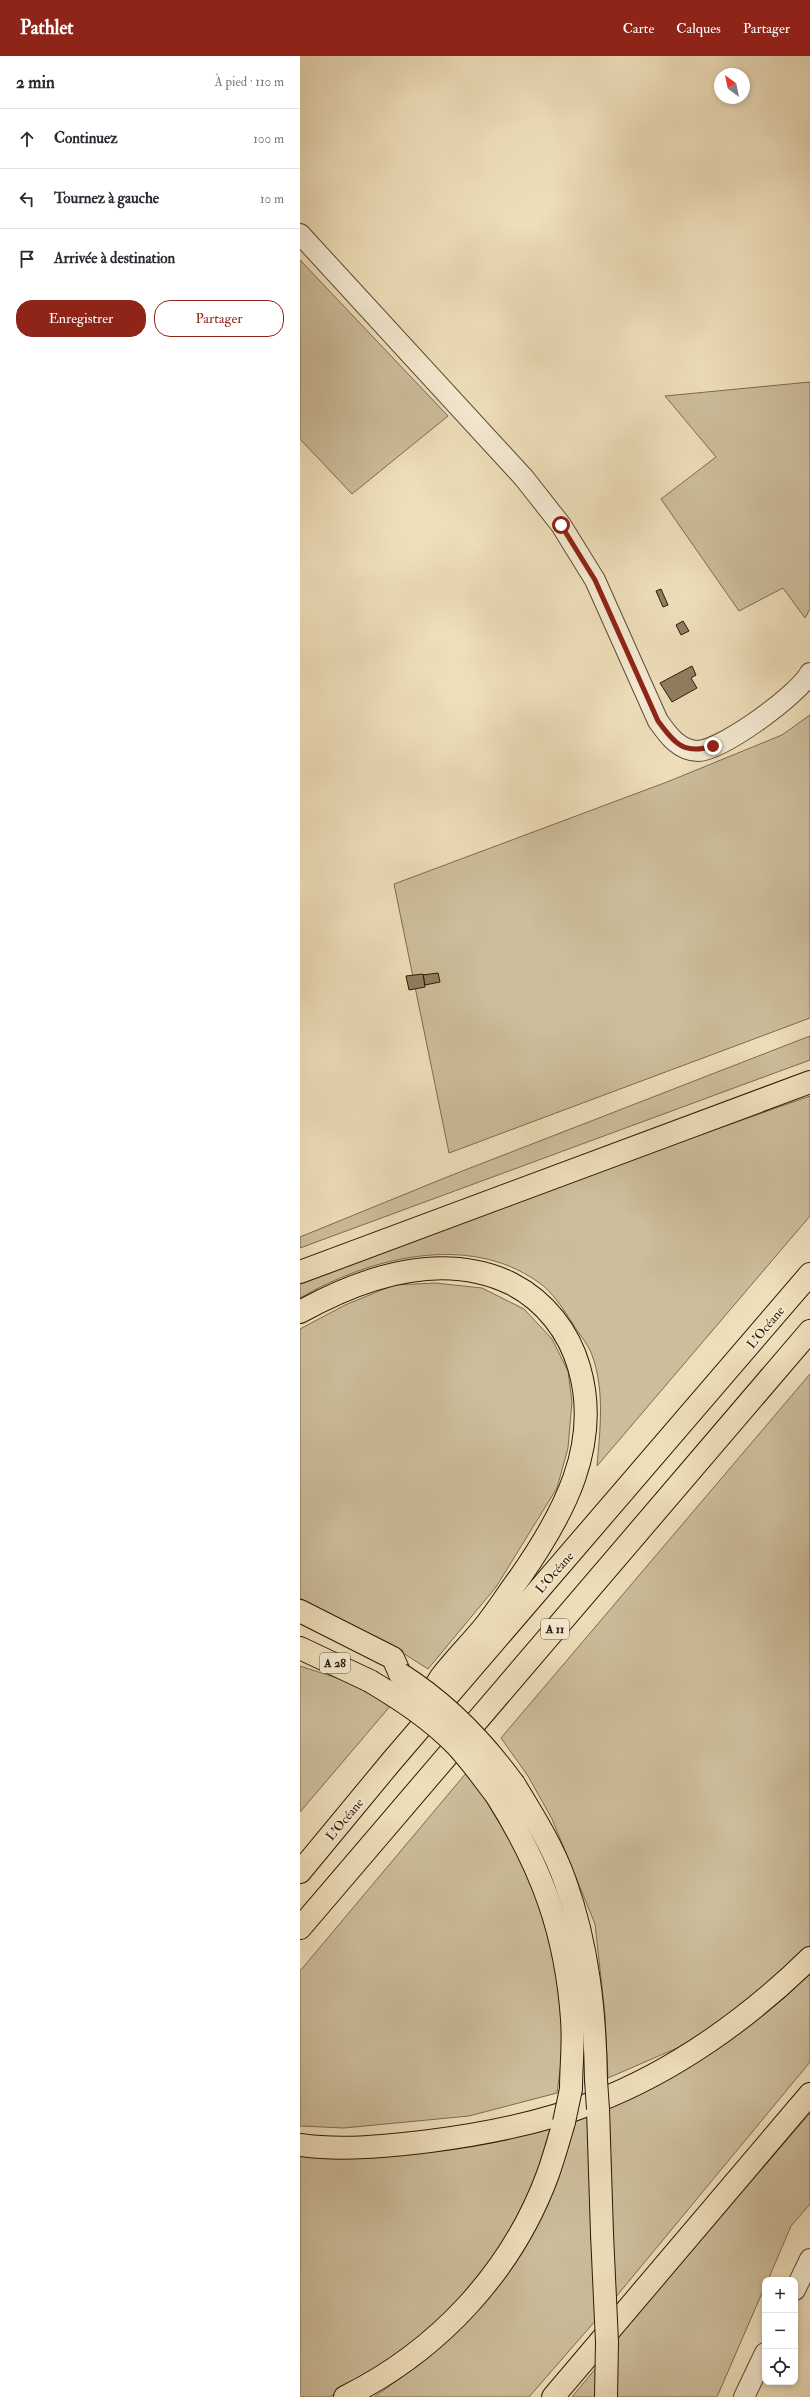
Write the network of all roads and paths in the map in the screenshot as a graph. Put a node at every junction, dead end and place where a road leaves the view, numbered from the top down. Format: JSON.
{"nodes":[{"id":1,"x":300,"y":234,"type":"edge"},
{"id":2,"x":810,"y":673,"type":"edge"},
{"id":3,"x":810,"y":1082,"type":"edge"},
{"id":4,"x":300,"y":1272,"type":"edge"},
{"id":5,"x":810,"y":1274,"type":"edge"},
{"id":6,"x":300,"y":1312,"type":"edge"},
{"id":7,"x":810,"y":1331,"type":"edge"},
{"id":8,"x":300,"y":1612,"type":"edge"},
{"id":9,"x":300,"y":1628,"type":"edge"},
{"id":10,"x":300,"y":1648,"type":"edge"},
{"id":11,"x":386,"y":1669,"type":"junction"},
{"id":12,"x":391,"y":1762,"type":"junction"},
{"id":13,"x":300,"y":1872,"type":"edge"},
{"id":14,"x":300,"y":1928,"type":"edge"},
{"id":15,"x":810,"y":1958,"type":"edge"},
{"id":16,"x":810,"y":2094,"type":"edge"},
{"id":17,"x":300,"y":2145,"type":"edge"},
{"id":18,"x":810,"y":2259,"type":"edge"},
{"id":19,"x":798,"y":2284,"type":"edge"},
{"id":20,"x":762,"y":2359,"type":"edge"},
{"id":21,"x":345,"y":2397,"type":"edge"},
{"id":22,"x":553,"y":2397,"type":"edge"},
{"id":23,"x":606,"y":2397,"type":"edge"},
{"id":24,"x":744,"y":2397,"type":"edge"}],
"edges":[{"from":1,"to":2,"type":"street"},
{"from":3,"to":4,"type":"highway"},
{"from":5,"to":12,"type":"highway","name":"L’Océane"},
{"from":6,"to":12,"type":"highway"},
{"from":7,"to":14,"type":"highway","number":"A 11"},
{"from":8,"to":11,"type":"highway"},
{"from":9,"to":11,"type":"highway"},
{"from":10,"to":11,"type":"highway","number":"A 28"},
{"from":11,"to":21,"type":"highway","bridge":true},
{"from":11,"to":23,"type":"highway","bridge":true},
{"from":12,"to":13,"type":"highway","name":"L’Océane"},
{"from":15,"to":17,"type":"highway"},
{"from":16,"to":22,"type":"highway"},
{"from":18,"to":19,"type":"street"},
{"from":20,"to":24,"type":"street"}]}
